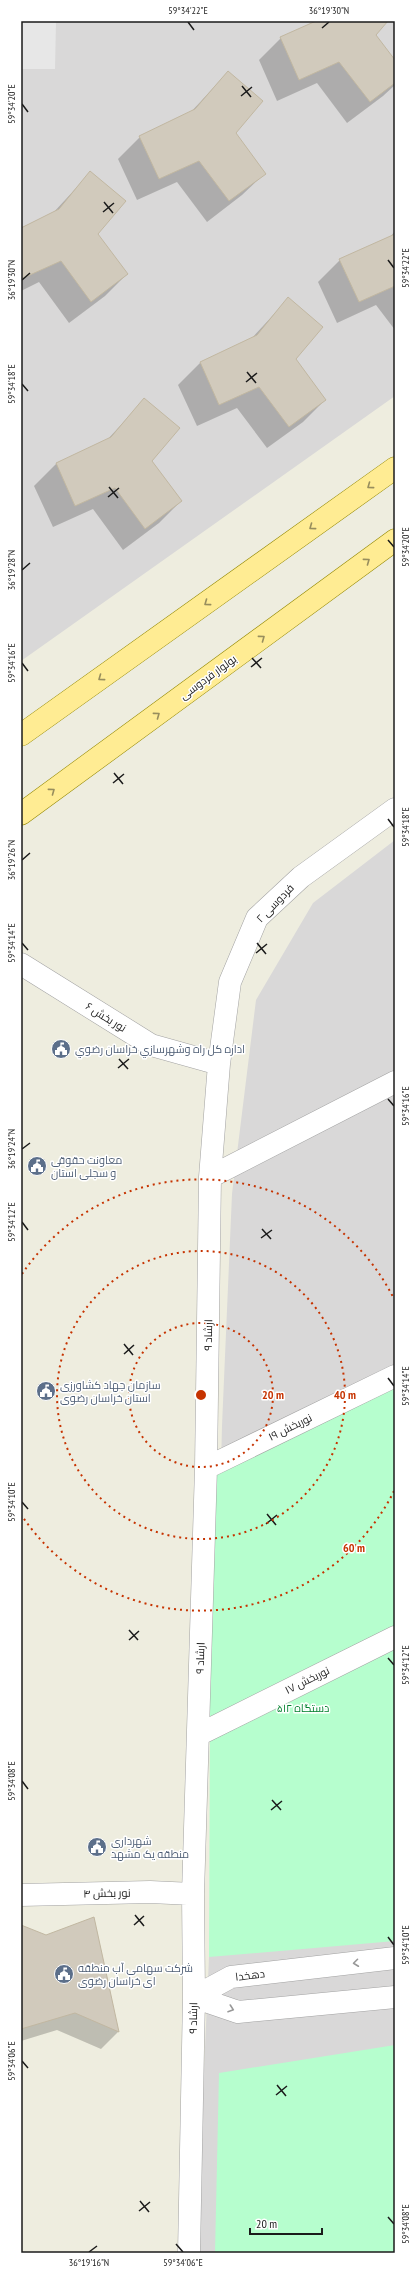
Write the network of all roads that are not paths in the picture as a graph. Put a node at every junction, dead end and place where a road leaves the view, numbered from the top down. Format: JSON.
{"nodes":[{"id":1,"x":395,"y":468,"type":"edge"},
{"id":2,"x":395,"y":540,"type":"edge"},
{"id":3,"x":21,"y":736,"type":"edge"},
{"id":4,"x":395,"y":809,"type":"edge"},
{"id":5,"x":21,"y":814,"type":"edge"},
{"id":6,"x":21,"y":964,"type":"edge"},
{"id":7,"x":219,"y":1064,"type":"junction"},
{"id":8,"x":395,"y":1082,"type":"edge"},
{"id":9,"x":210,"y":1178,"type":"junction"},
{"id":10,"x":395,"y":1376,"type":"edge"},
{"id":11,"x":206,"y":1468,"type":"junction"},
{"id":12,"x":395,"y":1637,"type":"edge"},
{"id":13,"x":198,"y":1735,"type":"junction"},
{"id":14,"x":193,"y":1894,"type":"junction"},
{"id":15,"x":21,"y":1895,"type":"edge"},
{"id":16,"x":395,"y":1958,"type":"edge"},
{"id":17,"x":395,"y":1996,"type":"edge"},
{"id":18,"x":194,"y":1997,"type":"junction"},
{"id":19,"x":189,"y":2253,"type":"edge"}],
"edges":[{"from":1,"to":3,"type":"main road","one_way":true},
{"from":5,"to":2,"type":"main road","name":"بولوار فردوسی","one_way":true},
{"from":4,"to":7,"type":"street","name":"فردوسی ۲"},
{"from":6,"to":7,"type":"street","name":"نور بخش ۶"},
{"from":7,"to":9,"type":"street","name":"ارشاد ۹"},
{"from":8,"to":9,"type":"street"},
{"from":9,"to":11,"type":"street","name":"ارشاد ۹"},
{"from":10,"to":11,"type":"street","name":"نوربخش ۱۹"},
{"from":11,"to":13,"type":"street","name":"ارشاد ۹"},
{"from":12,"to":13,"type":"street","name":"نوربخش ۱۷"},
{"from":13,"to":14,"type":"street","name":"ارشاد ۹"},
{"from":14,"to":15,"type":"street","name":"نور بخش ۴"},
{"from":14,"to":18,"type":"street","name":"ارشاد ۹"},
{"from":16,"to":18,"type":"street","name":"دهخدا","one_way":true},
{"from":18,"to":17,"type":"street","one_way":true},
{"from":18,"to":19,"type":"street","name":"ارشاد ۹"}]}
